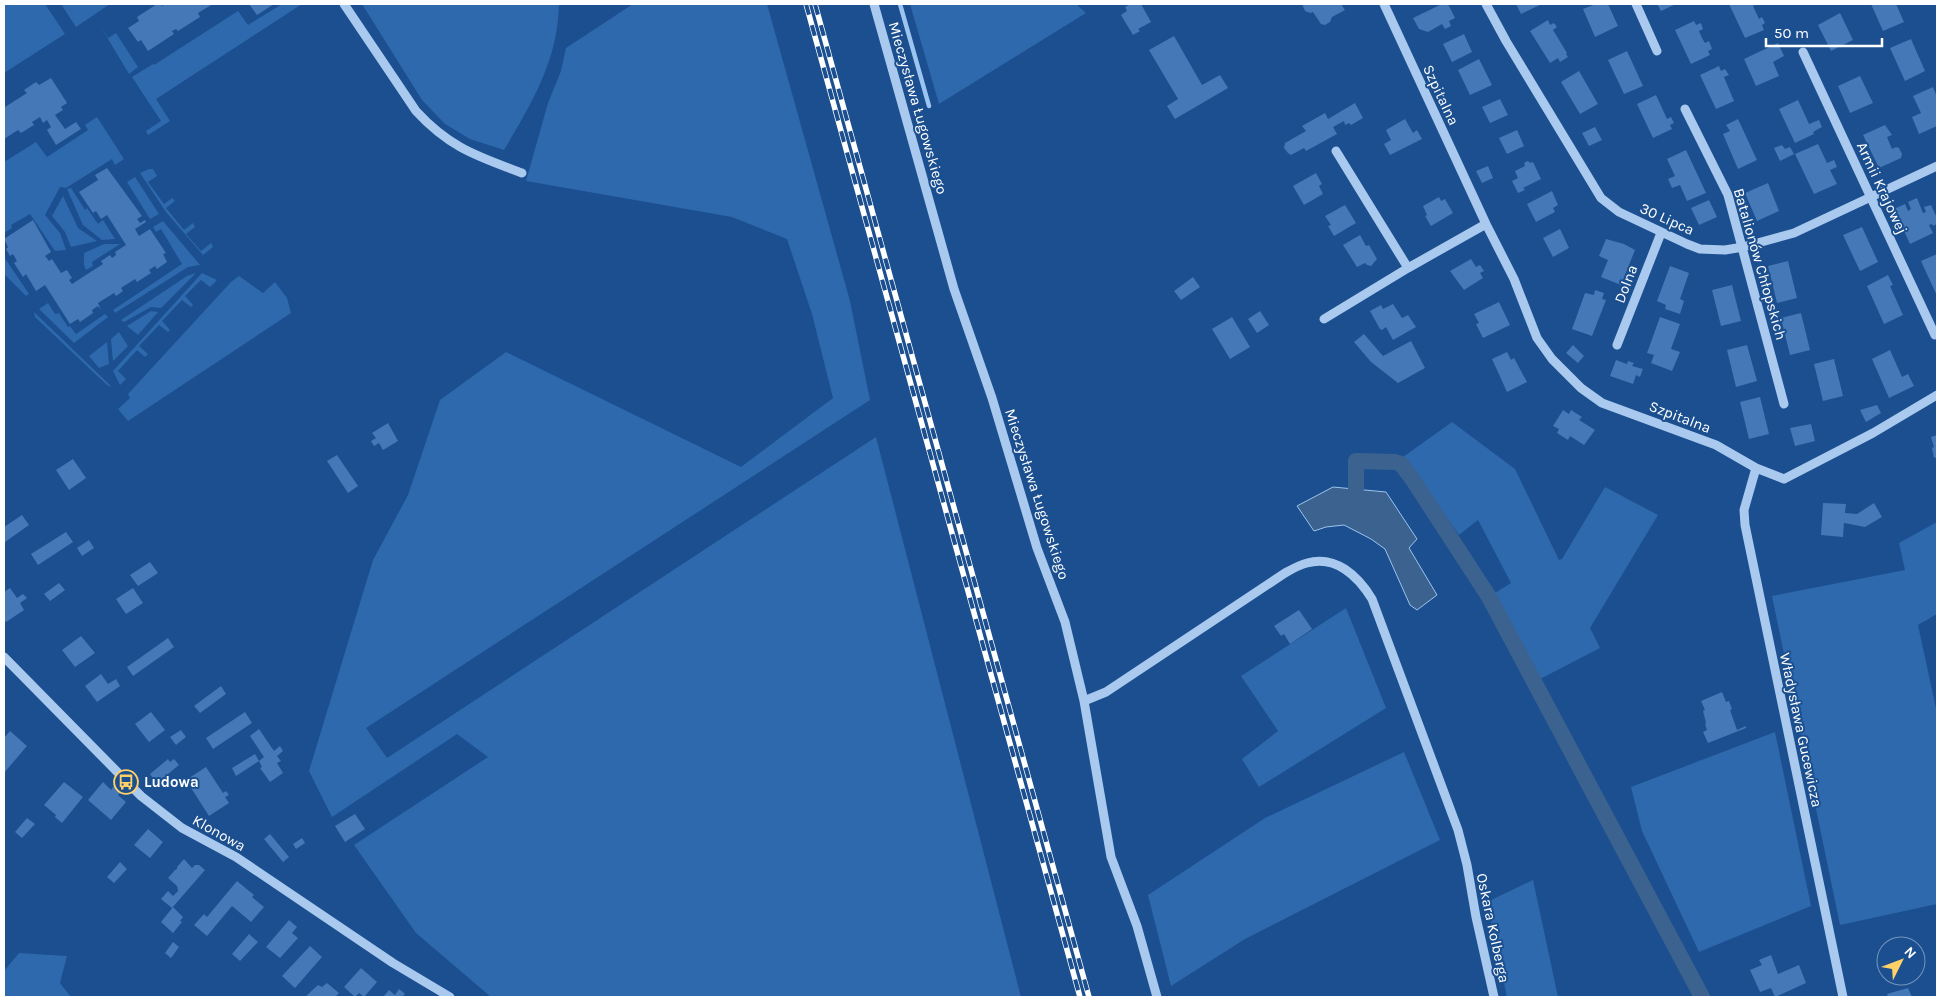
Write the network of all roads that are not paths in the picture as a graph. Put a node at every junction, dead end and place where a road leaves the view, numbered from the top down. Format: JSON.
{"nodes":[{"id":1,"x":344,"y":4,"type":"edge"},
{"id":2,"x":874,"y":4,"type":"edge"},
{"id":3,"x":1384,"y":4,"type":"edge"},
{"id":4,"x":1486,"y":4,"type":"edge"},
{"id":5,"x":1636,"y":4,"type":"edge"},
{"id":6,"x":1657,"y":50,"type":"dead end"},
{"id":7,"x":1803,"y":52,"type":"dead end"},
{"id":8,"x":1685,"y":109,"type":"dead end"},
{"id":9,"x":1336,"y":151,"type":"dead end"},
{"id":10,"x":1937,"y":166,"type":"edge"},
{"id":11,"x":522,"y":173,"type":"dead end"},
{"id":12,"x":1871,"y":197,"type":"junction"},
{"id":13,"x":1486,"y":224,"type":"junction"},
{"id":14,"x":1661,"y":233,"type":"junction"},
{"id":15,"x":1743,"y":247,"type":"junction"},
{"id":16,"x":1408,"y":268,"type":"junction"},
{"id":17,"x":1324,"y":319,"type":"dead end"},
{"id":18,"x":1935,"y":335,"type":"dead end"},
{"id":19,"x":1617,"y":345,"type":"dead end"},
{"id":20,"x":1937,"y":394,"type":"edge"},
{"id":21,"x":1784,"y":404,"type":"dead end"},
{"id":22,"x":1756,"y":468,"type":"junction"},
{"id":23,"x":4,"y":657,"type":"edge"},
{"id":24,"x":1084,"y":701,"type":"junction"},
{"id":25,"x":450,"y":997,"type":"edge"},
{"id":26,"x":1157,"y":997,"type":"edge"},
{"id":27,"x":1494,"y":997,"type":"edge"},
{"id":28,"x":1843,"y":997,"type":"edge"}],
"edges":[{"from":1,"to":11,"type":"street"},
{"from":2,"to":24,"type":"street","name":"Mieczysława Ługowskiego"},
{"from":3,"to":13,"type":"street","name":"Szpitalna"},
{"from":4,"to":14,"type":"street","name":"30 Lipca"},
{"from":5,"to":6,"type":"street"},
{"from":7,"to":12,"type":"street","name":"Armii Krajowej"},
{"from":8,"to":15,"type":"street","name":"Batalionów Chłopskich"},
{"from":9,"to":16,"type":"street"},
{"from":10,"to":12,"type":"street","name":"30 Lipca"},
{"from":12,"to":15,"type":"street","name":"30 Lipca"},
{"from":12,"to":18,"type":"street","name":"Armii Krajowej"},
{"from":13,"to":16,"type":"street"},
{"from":13,"to":22,"type":"street","name":"Szpitalna"},
{"from":14,"to":15,"type":"street","name":"30 Lipca"},
{"from":14,"to":19,"type":"street","name":"Dolna"},
{"from":15,"to":21,"type":"street","name":"Batalionów Chłopskich"},
{"from":16,"to":17,"type":"street"},
{"from":20,"to":22,"type":"street","name":"Szpitalna"},
{"from":22,"to":28,"type":"street","name":"Władysława Gucewicza"},
{"from":23,"to":25,"type":"street","name":"Klonowa"},
{"from":24,"to":26,"type":"street","name":"Mieczysława Ługowskiego"},
{"from":24,"to":27,"type":"street","name":"Oskara Kolberga"}]}
